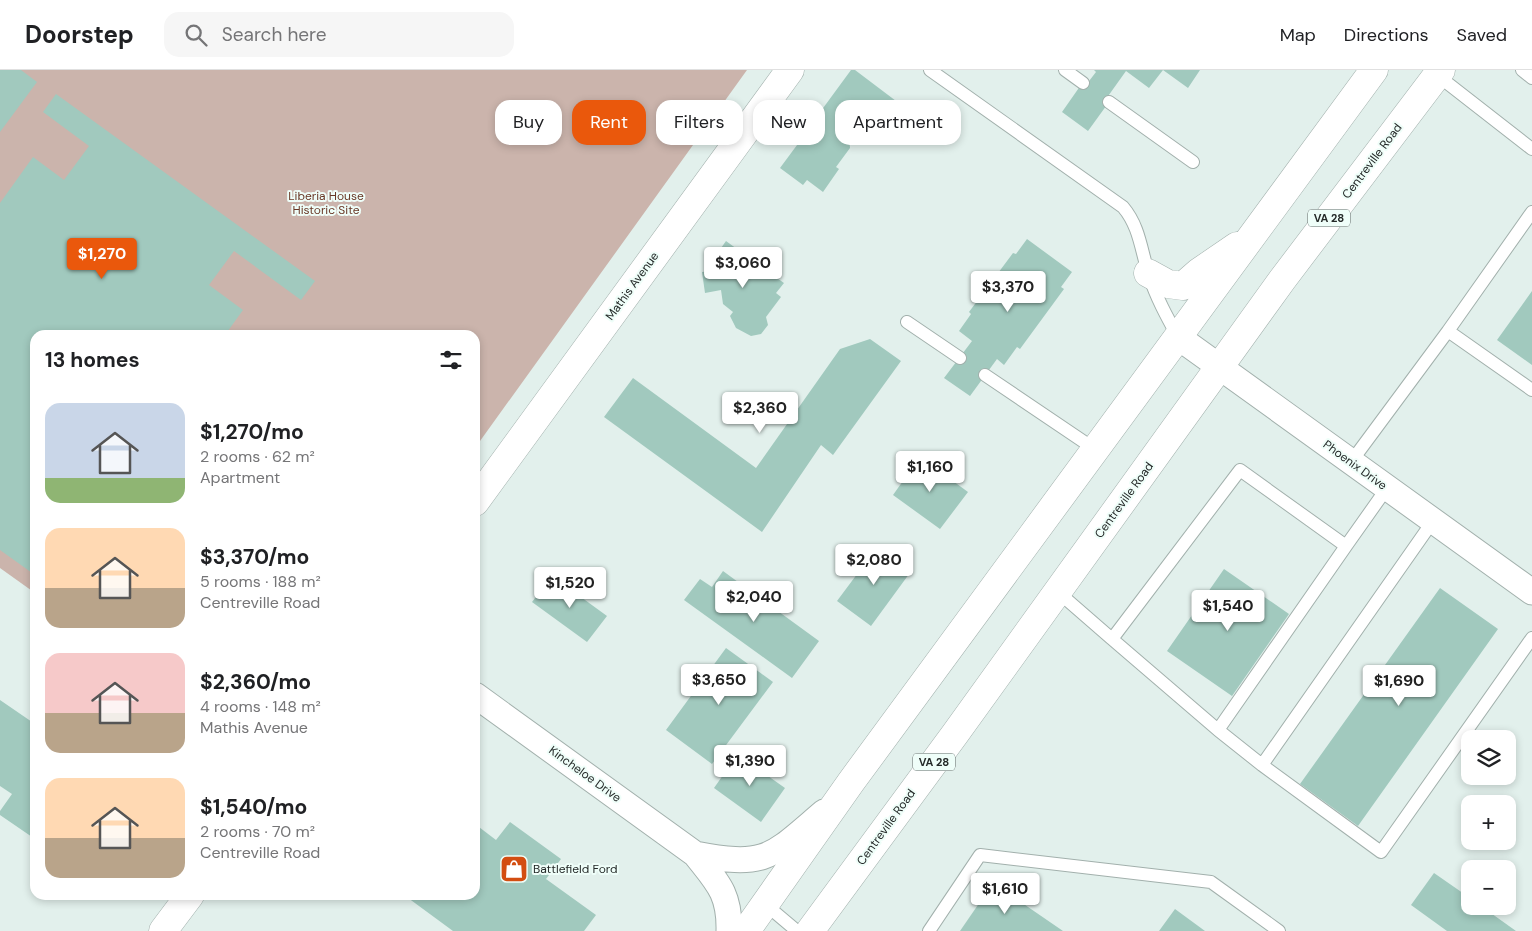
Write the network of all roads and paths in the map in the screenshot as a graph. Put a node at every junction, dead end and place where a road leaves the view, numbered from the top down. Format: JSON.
{"nodes":[{"id":1,"x":790,"y":70,"type":"edge"},
{"id":2,"x":930,"y":70,"type":"edge"},
{"id":3,"x":1065,"y":70,"type":"edge"},
{"id":4,"x":1374,"y":70,"type":"edge"},
{"id":5,"x":1522,"y":70,"type":"edge"},
{"id":6,"x":1439,"y":73,"type":"edge"},
{"id":7,"x":1532,"y":78,"type":"edge"},
{"id":8,"x":1083,"y":83,"type":"dead end"},
{"id":9,"x":1109,"y":102,"type":"dead end"},
{"id":10,"x":1532,"y":149,"type":"edge"},
{"id":11,"x":1193,"y":162,"type":"dead end"},
{"id":12,"x":1532,"y":212,"type":"edge"},
{"id":13,"x":1255,"y":234,"type":"junction"},
{"id":14,"x":1148,"y":273,"type":"junction"},
{"id":15,"x":907,"y":322,"type":"dead end"},
{"id":16,"x":1448,"y":331,"type":"junction"},
{"id":17,"x":1178,"y":337,"type":"junction"},
{"id":18,"x":960,"y":358,"type":"dead end"},
{"id":19,"x":1221,"y":368,"type":"junction"},
{"id":20,"x":985,"y":375,"type":"dead end"},
{"id":21,"x":1532,"y":390,"type":"edge"},
{"id":22,"x":1096,"y":450,"type":"junction"},
{"id":23,"x":1351,"y":462,"type":"junction"},
{"id":24,"x":1387,"y":488,"type":"junction"},
{"id":25,"x":480,"y":495,"type":"edge"},
{"id":26,"x":1433,"y":521,"type":"junction"},
{"id":27,"x":1346,"y":546,"type":"junction"},
{"id":28,"x":1058,"y":592,"type":"junction"},
{"id":29,"x":1532,"y":592,"type":"edge"},
{"id":30,"x":1532,"y":638,"type":"edge"},
{"id":31,"x":1112,"y":639,"type":"junction"},
{"id":32,"x":480,"y":699,"type":"edge"},
{"id":33,"x":1218,"y":730,"type":"junction"},
{"id":34,"x":1262,"y":766,"type":"junction"},
{"id":35,"x":839,"y":799,"type":"junction"},
{"id":36,"x":695,"y":854,"type":"junction"},
{"id":37,"x":186,"y":900,"type":"edge"},
{"id":38,"x":765,"y":904,"type":"junction"},
{"id":39,"x":163,"y":931,"type":"edge"},
{"id":40,"x":730,"y":931,"type":"edge"},
{"id":41,"x":746,"y":931,"type":"edge"},
{"id":42,"x":797,"y":931,"type":"edge"},
{"id":43,"x":810,"y":931,"type":"edge"},
{"id":44,"x":929,"y":931,"type":"edge"},
{"id":45,"x":1279,"y":931,"type":"edge"}],
"edges":[{"from":1,"to":25,"type":"main road","name":"Mathis Avenue"},
{"from":2,"to":14,"type":"lane"},
{"from":3,"to":8,"type":"lane"},
{"from":4,"to":13,"type":"main road"},
{"from":5,"to":7,"type":"lane"},
{"from":6,"to":10,"type":"lane"},
{"from":6,"to":19,"type":"main road","name":"Centreville Road","number":"VA 28"},
{"from":9,"to":11,"type":"lane"},
{"from":12,"to":16,"type":"lane"},
{"from":13,"to":14,"type":"main road"},
{"from":13,"to":17,"type":"main road"},
{"from":14,"to":17,"type":"lane"},
{"from":15,"to":18,"type":"lane"},
{"from":16,"to":21,"type":"lane"},
{"from":16,"to":23,"type":"lane"},
{"from":17,"to":19,"type":"street","name":"Phoenix Drive"},
{"from":17,"to":22,"type":"main road"},
{"from":19,"to":23,"type":"street","name":"Phoenix Drive"},
{"from":19,"to":28,"type":"main road","name":"Centreville Road","number":"VA 28"},
{"from":20,"to":22,"type":"lane"},
{"from":22,"to":35,"type":"main road"},
{"from":23,"to":24,"type":"street","name":"Phoenix Drive"},
{"from":24,"to":26,"type":"street","name":"Phoenix Drive"},
{"from":24,"to":27,"type":"lane"},
{"from":26,"to":29,"type":"street","name":"Phoenix Drive"},
{"from":26,"to":34,"type":"lane"},
{"from":27,"to":31,"type":"lane"},
{"from":27,"to":33,"type":"lane"},
{"from":28,"to":31,"type":"lane"},
{"from":28,"to":43,"type":"main road","name":"Centreville Road","number":"VA 28"},
{"from":30,"to":34,"type":"lane"},
{"from":31,"to":33,"type":"lane"},
{"from":32,"to":36,"type":"street","name":"Kincheloe Drive"},
{"from":33,"to":34,"type":"lane"},
{"from":35,"to":36,"type":"street","name":"Kincheloe Drive"},
{"from":35,"to":38,"type":"main road"},
{"from":36,"to":40,"type":"street","name":"Kincheloe Drive"},
{"from":37,"to":39,"type":"main road"},
{"from":38,"to":41,"type":"main road"},
{"from":38,"to":42,"type":"lane"},
{"from":44,"to":45,"type":"lane"}]}
